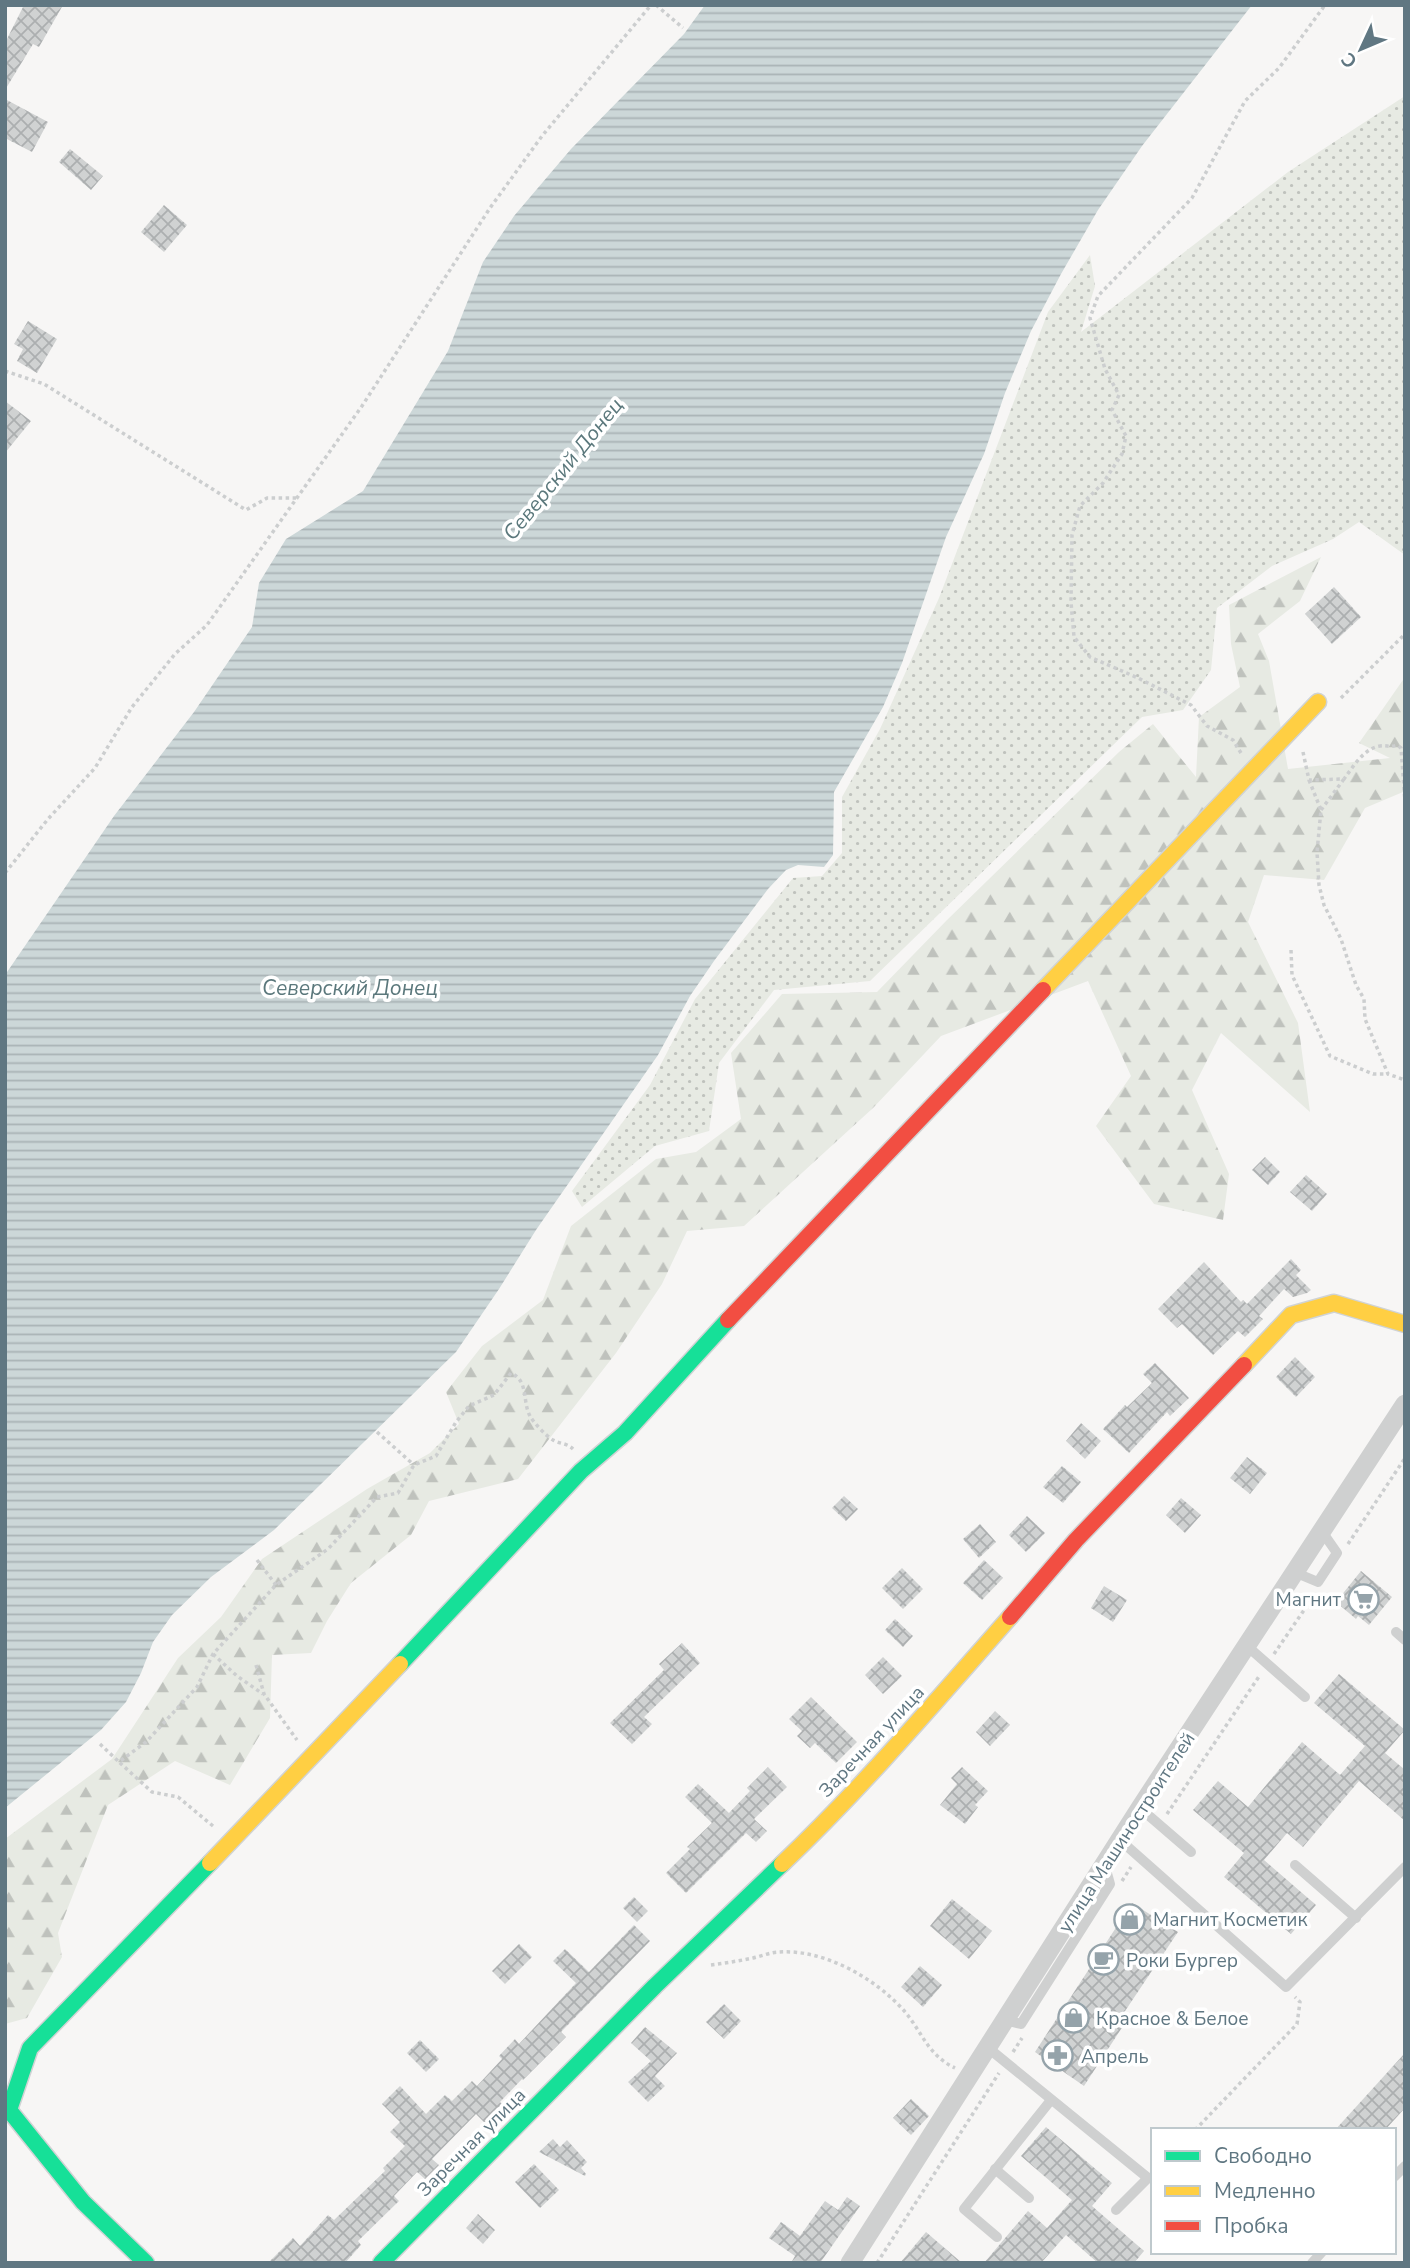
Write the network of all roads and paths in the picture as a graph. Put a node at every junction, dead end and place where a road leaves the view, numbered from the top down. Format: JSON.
{"nodes":[{"id":1,"x":653,"y":5,"type":"edge"},
{"id":2,"x":1325,"y":5,"type":"edge"},
{"id":3,"x":682,"y":28,"type":"dead end"},
{"id":4,"x":5,"y":371,"type":"edge"},
{"id":5,"x":296,"y":498,"type":"junction"},
{"id":6,"x":1405,"y":634,"type":"edge"},
{"id":7,"x":1341,"y":698,"type":"dead end"},
{"id":8,"x":1318,"y":702,"type":"dead end"},
{"id":9,"x":1293,"y":730,"type":"junction"},
{"id":10,"x":1251,"y":774,"type":"junction"},
{"id":11,"x":1344,"y":779,"type":"junction"},
{"id":12,"x":1309,"y":780,"type":"junction"},
{"id":13,"x":1405,"y":801,"type":"edge"},
{"id":14,"x":1321,"y":810,"type":"junction"},
{"id":15,"x":5,"y":873,"type":"edge"},
{"id":16,"x":1291,"y":950,"type":"dead end"},
{"id":17,"x":1388,"y":1074,"type":"junction"},
{"id":18,"x":1405,"y":1080,"type":"edge"},
{"id":19,"x":1405,"y":1324,"type":"edge"},
{"id":20,"x":1405,"y":1404,"type":"edge"},
{"id":21,"x":377,"y":1432,"type":"dead end"},
{"id":22,"x":591,"y":1462,"type":"junction"},
{"id":23,"x":414,"y":1465,"type":"junction"},
{"id":24,"x":257,"y":1560,"type":"dead end"},
{"id":25,"x":276,"y":1585,"type":"junction"},
{"id":26,"x":1395,"y":1632,"type":"dead end"},
{"id":27,"x":1405,"y":1640,"type":"edge"},
{"id":28,"x":1247,"y":1646,"type":"junction"},
{"id":29,"x":213,"y":1654,"type":"junction"},
{"id":30,"x":256,"y":1665,"type":"dead end"},
{"id":31,"x":264,"y":1694,"type":"junction"},
{"id":32,"x":1305,"y":1697,"type":"dead end"},
{"id":33,"x":100,"y":1744,"type":"dead end"},
{"id":34,"x":310,"y":1759,"type":"junction"},
{"id":35,"x":119,"y":1762,"type":"junction"},
{"id":36,"x":1140,"y":1808,"type":"junction"},
{"id":37,"x":1120,"y":1840,"type":"junction"},
{"id":38,"x":228,"y":1843,"type":"junction"},
{"id":39,"x":1191,"y":1852,"type":"dead end"},
{"id":40,"x":1295,"y":1865,"type":"dead end"},
{"id":41,"x":1405,"y":1867,"type":"edge"},
{"id":42,"x":1356,"y":1918,"type":"junction"},
{"id":43,"x":702,"y":1966,"type":"dead end"},
{"id":44,"x":1286,"y":1987,"type":"junction"},
{"id":45,"x":987,"y":2047,"type":"junction"},
{"id":46,"x":955,"y":2068,"type":"dead end"},
{"id":47,"x":1051,"y":2099,"type":"junction"},
{"id":48,"x":1197,"y":2128,"type":"edge"},
{"id":49,"x":995,"y":2169,"type":"junction"},
{"id":50,"x":1029,"y":2198,"type":"dead end"},
{"id":51,"x":1115,"y":2210,"type":"dead end"},
{"id":52,"x":997,"y":2237,"type":"dead end"},
{"id":53,"x":146,"y":2263,"type":"edge"},
{"id":54,"x":381,"y":2263,"type":"edge"},
{"id":55,"x":850,"y":2263,"type":"edge"}],
"edges":[{"from":1,"to":3,"type":"path"},
{"from":1,"to":5,"type":"path"},
{"from":2,"to":10,"type":"path"},
{"from":4,"to":5,"type":"path"},
{"from":5,"to":15,"type":"path"},
{"from":6,"to":7,"type":"path"},
{"from":8,"to":9,"type":"street"},
{"from":9,"to":10,"type":"street"},
{"from":9,"to":12,"type":"path"},
{"from":10,"to":22,"type":"street"},
{"from":11,"to":12,"type":"path"},
{"from":11,"to":13,"type":"path"},
{"from":11,"to":14,"type":"path"},
{"from":12,"to":14,"type":"path"},
{"from":14,"to":17,"type":"path"},
{"from":16,"to":17,"type":"path"},
{"from":17,"to":18,"type":"path"},
{"from":19,"to":54,"type":"street","name":"Заречная улица"},
{"from":20,"to":28,"type":"street","name":"улица Машиностроителей"},
{"from":21,"to":23,"type":"path"},
{"from":22,"to":23,"type":"path"},
{"from":22,"to":34,"type":"street"},
{"from":23,"to":25,"type":"path"},
{"from":24,"to":25,"type":"path"},
{"from":25,"to":29,"type":"path"},
{"from":26,"to":27,"type":"lane"},
{"from":28,"to":32,"type":"lane"},
{"from":28,"to":36,"type":"street","name":"улица Машиностроителей"},
{"from":29,"to":31,"type":"path"},
{"from":29,"to":35,"type":"path"},
{"from":30,"to":31,"type":"path"},
{"from":31,"to":34,"type":"path"},
{"from":33,"to":35,"type":"path"},
{"from":34,"to":38,"type":"street"},
{"from":35,"to":38,"type":"path"},
{"from":36,"to":37,"type":"street","name":"улица Машиностроителей"},
{"from":36,"to":39,"type":"lane"},
{"from":37,"to":44,"type":"lane"},
{"from":37,"to":45,"type":"street","name":"улица Машиностроителей"},
{"from":38,"to":53,"type":"street"},
{"from":40,"to":42,"type":"lane"},
{"from":41,"to":42,"type":"lane"},
{"from":42,"to":44,"type":"lane"},
{"from":43,"to":46,"type":"path"},
{"from":44,"to":48,"type":"path"},
{"from":45,"to":47,"type":"lane"},
{"from":45,"to":55,"type":"street","name":"улица Машиностроителей"},
{"from":47,"to":49,"type":"lane"},
{"from":47,"to":51,"type":"lane"},
{"from":49,"to":50,"type":"lane"},
{"from":49,"to":52,"type":"lane"}]}
